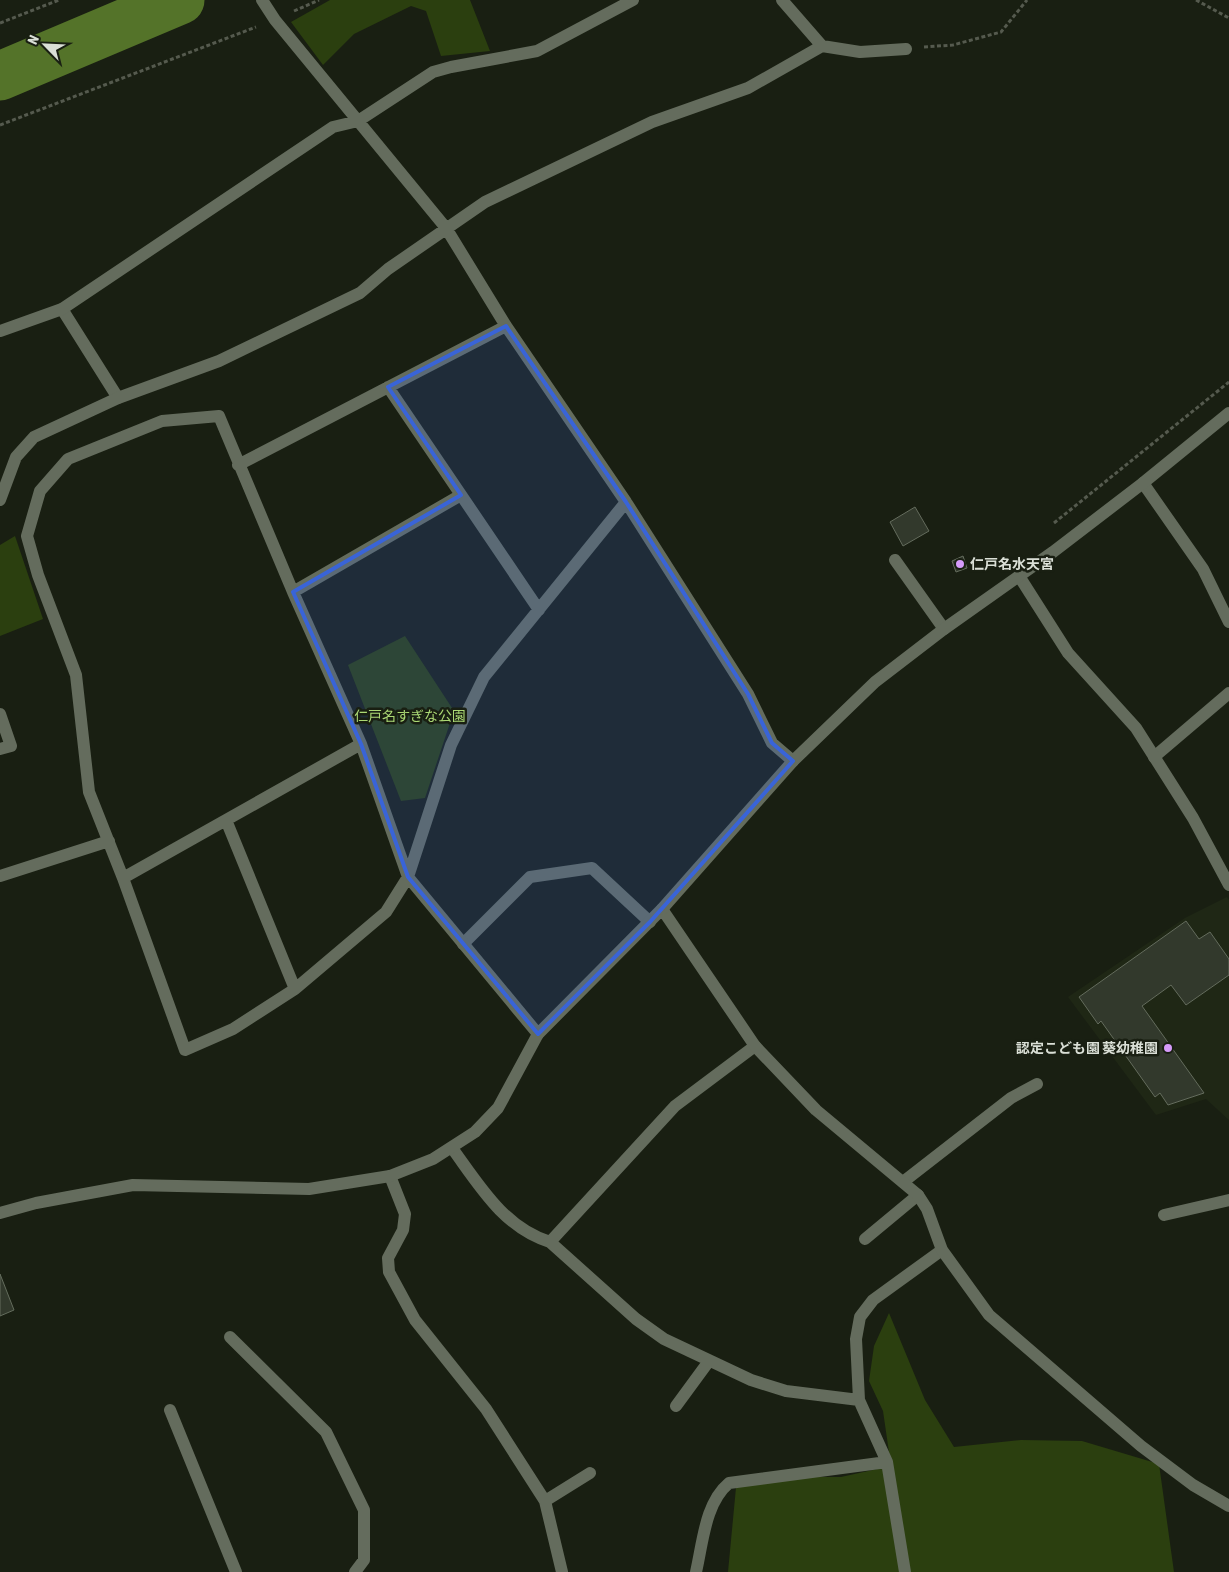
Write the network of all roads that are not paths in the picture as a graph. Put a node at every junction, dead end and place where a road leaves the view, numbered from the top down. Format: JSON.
{"nodes":[{"id":1,"x":262,"y":0,"type":"edge"},
{"id":2,"x":633,"y":0,"type":"edge"},
{"id":3,"x":782,"y":0,"type":"edge"},
{"id":4,"x":822,"y":46,"type":"junction"},
{"id":5,"x":906,"y":48,"type":"road end"},
{"id":6,"x":358,"y":122,"type":"junction"},
{"id":7,"x":446,"y":228,"type":"junction"},
{"id":8,"x":62,"y":308,"type":"junction"},
{"id":9,"x":506,"y":326,"type":"junction"},
{"id":10,"x":0,"y":331,"type":"edge"},
{"id":11,"x":388,"y":387,"type":"junction"},
{"id":12,"x":118,"y":398,"type":"junction"},
{"id":13,"x":1229,"y":413,"type":"edge"},
{"id":14,"x":238,"y":465,"type":"junction"},
{"id":15,"x":1143,"y":483,"type":"junction"},
{"id":16,"x":461,"y":495,"type":"junction"},
{"id":17,"x":0,"y":500,"type":"edge"},
{"id":18,"x":626,"y":502,"type":"junction"},
{"id":19,"x":895,"y":560,"type":"dead end"},
{"id":20,"x":1019,"y":576,"type":"junction"},
{"id":21,"x":293,"y":592,"type":"junction"},
{"id":22,"x":539,"y":610,"type":"junction"},
{"id":23,"x":1229,"y":622,"type":"edge"},
{"id":24,"x":944,"y":630,"type":"junction"},
{"id":25,"x":1229,"y":693,"type":"edge"},
{"id":26,"x":0,"y":714,"type":"edge"},
{"id":27,"x":361,"y":744,"type":"junction"},
{"id":28,"x":0,"y":749,"type":"edge"},
{"id":29,"x":1154,"y":757,"type":"junction"},
{"id":30,"x":793,"y":761,"type":"junction"},
{"id":31,"x":226,"y":820,"type":"junction"},
{"id":32,"x":109,"y":841,"type":"junction"},
{"id":33,"x":0,"y":876,"type":"edge"},
{"id":34,"x":408,"y":877,"type":"junction"},
{"id":35,"x":123,"y":878,"type":"junction"},
{"id":36,"x":1229,"y":885,"type":"edge"},
{"id":37,"x":662,"y":909,"type":"junction"},
{"id":38,"x":650,"y":922,"type":"junction"},
{"id":39,"x":463,"y":944,"type":"junction"},
{"id":40,"x":295,"y":990,"type":"junction"},
{"id":41,"x":538,"y":1034,"type":"junction"},
{"id":42,"x":755,"y":1046,"type":"junction"},
{"id":43,"x":1037,"y":1084,"type":"dead end"},
{"id":44,"x":452,"y":1148,"type":"junction"},
{"id":45,"x":390,"y":1176,"type":"junction"},
{"id":46,"x":903,"y":1182,"type":"junction"},
{"id":47,"x":918,"y":1195,"type":"junction"},
{"id":48,"x":1229,"y":1200,"type":"edge"},
{"id":49,"x":0,"y":1213,"type":"edge"},
{"id":50,"x":1164,"y":1215,"type":"dead end"},
{"id":51,"x":865,"y":1239,"type":"dead end"},
{"id":52,"x":550,"y":1242,"type":"junction"},
{"id":53,"x":942,"y":1250,"type":"junction"},
{"id":54,"x":230,"y":1337,"type":"dead end"},
{"id":55,"x":709,"y":1360,"type":"junction"},
{"id":56,"x":859,"y":1400,"type":"junction"},
{"id":57,"x":676,"y":1406,"type":"dead end"},
{"id":58,"x":170,"y":1410,"type":"dead end"},
{"id":59,"x":887,"y":1462,"type":"junction"},
{"id":60,"x":590,"y":1473,"type":"dead end"},
{"id":61,"x":545,"y":1500,"type":"junction"},
{"id":62,"x":1229,"y":1506,"type":"edge"},
{"id":63,"x":236,"y":1572,"type":"edge"},
{"id":64,"x":355,"y":1572,"type":"edge"},
{"id":65,"x":562,"y":1572,"type":"edge"},
{"id":66,"x":696,"y":1572,"type":"edge"},
{"id":67,"x":905,"y":1572,"type":"edge"}],
"edges":[{"from":1,"to":6,"type":"street"},
{"from":2,"to":6,"type":"street"},
{"from":3,"to":4,"type":"street"},
{"from":4,"to":5,"type":"street"},
{"from":4,"to":7,"type":"street"},
{"from":6,"to":7,"type":"street"},
{"from":6,"to":8,"type":"street"},
{"from":7,"to":9,"type":"street"},
{"from":7,"to":12,"type":"street"},
{"from":8,"to":10,"type":"street"},
{"from":8,"to":12,"type":"street"},
{"from":9,"to":11,"type":"street"},
{"from":9,"to":18,"type":"street"},
{"from":11,"to":14,"type":"street"},
{"from":11,"to":16,"type":"street"},
{"from":12,"to":17,"type":"street"},
{"from":13,"to":15,"type":"street"},
{"from":14,"to":21,"type":"street"},
{"from":14,"to":32,"type":"street"},
{"from":15,"to":20,"type":"street"},
{"from":15,"to":23,"type":"street"},
{"from":16,"to":21,"type":"street"},
{"from":16,"to":22,"type":"street"},
{"from":18,"to":22,"type":"street"},
{"from":18,"to":30,"type":"street"},
{"from":19,"to":24,"type":"street"},
{"from":20,"to":24,"type":"street"},
{"from":20,"to":29,"type":"street"},
{"from":21,"to":27,"type":"street"},
{"from":22,"to":34,"type":"street"},
{"from":24,"to":30,"type":"street"},
{"from":25,"to":29,"type":"street"},
{"from":26,"to":28,"type":"street"},
{"from":27,"to":31,"type":"street"},
{"from":27,"to":34,"type":"street"},
{"from":29,"to":36,"type":"street"},
{"from":30,"to":37,"type":"street"},
{"from":31,"to":35,"type":"street"},
{"from":31,"to":40,"type":"street"},
{"from":32,"to":33,"type":"street"},
{"from":32,"to":35,"type":"street"},
{"from":34,"to":39,"type":"street"},
{"from":34,"to":40,"type":"street"},
{"from":35,"to":40,"type":"street"},
{"from":37,"to":38,"type":"street"},
{"from":37,"to":42,"type":"street"},
{"from":38,"to":39,"type":"street"},
{"from":38,"to":41,"type":"street"},
{"from":39,"to":41,"type":"street"},
{"from":41,"to":44,"type":"street"},
{"from":42,"to":46,"type":"street"},
{"from":42,"to":52,"type":"street"},
{"from":43,"to":46,"type":"street"},
{"from":44,"to":45,"type":"street"},
{"from":44,"to":52,"type":"street"},
{"from":45,"to":49,"type":"street"},
{"from":45,"to":61,"type":"street"},
{"from":46,"to":47,"type":"street"},
{"from":47,"to":51,"type":"street"},
{"from":47,"to":53,"type":"street"},
{"from":48,"to":50,"type":"street"},
{"from":52,"to":55,"type":"street"},
{"from":53,"to":56,"type":"street"},
{"from":53,"to":62,"type":"street"},
{"from":54,"to":64,"type":"street"},
{"from":55,"to":56,"type":"street"},
{"from":55,"to":57,"type":"street"},
{"from":56,"to":59,"type":"street"},
{"from":58,"to":63,"type":"street"},
{"from":59,"to":66,"type":"street"},
{"from":59,"to":67,"type":"street"},
{"from":60,"to":61,"type":"street"},
{"from":61,"to":65,"type":"street"}]}
